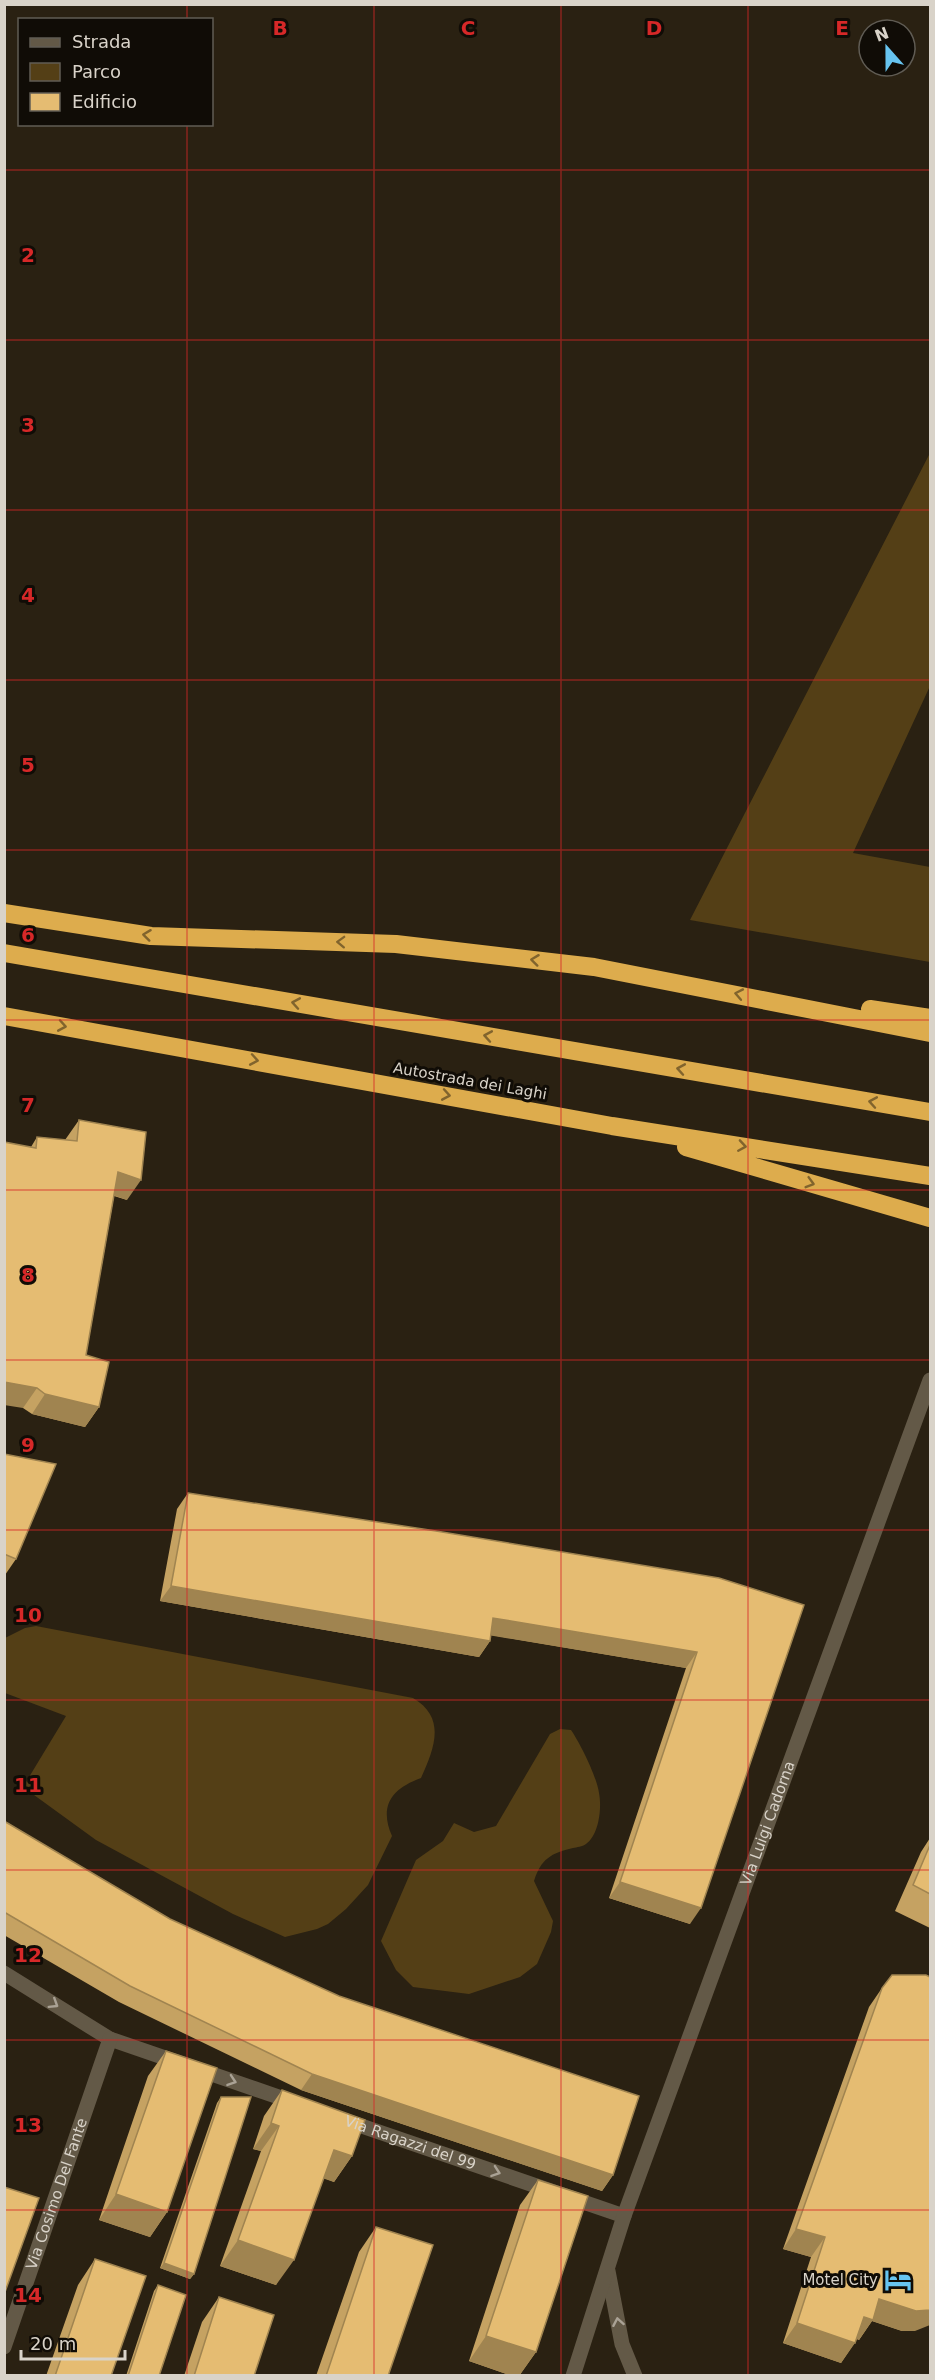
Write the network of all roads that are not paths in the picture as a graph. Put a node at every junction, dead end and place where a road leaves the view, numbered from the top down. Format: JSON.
{"nodes":[{"id":1,"x":4,"y":913,"type":"edge"},
{"id":2,"x":4,"y":953,"type":"edge"},
{"id":3,"x":796,"y":1005,"type":"junction"},
{"id":4,"x":4,"y":1016,"type":"edge"},
{"id":5,"x":930,"y":1018,"type":"edge"},
{"id":6,"x":930,"y":1033,"type":"edge"},
{"id":7,"x":930,"y":1112,"type":"edge"},
{"id":8,"x":612,"y":1126,"type":"junction"},
{"id":9,"x":930,"y":1176,"type":"edge"},
{"id":10,"x":930,"y":1218,"type":"edge"},
{"id":11,"x":930,"y":1380,"type":"edge"},
{"id":12,"x":4,"y":1973,"type":"edge"},
{"id":13,"x":110,"y":2039,"type":"junction"},
{"id":14,"x":311,"y":2108,"type":"edge"},
{"id":15,"x":333,"y":2116,"type":"edge"},
{"id":16,"x":624,"y":2216,"type":"junction"},
{"id":17,"x":607,"y":2268,"type":"junction"},
{"id":18,"x":4,"y":2347,"type":"edge"},
{"id":19,"x":573,"y":2376,"type":"edge"},
{"id":20,"x":634,"y":2376,"type":"edge"}],
"edges":[{"from":3,"to":1,"type":"highway","one_way":true},
{"from":7,"to":2,"type":"highway","one_way":true},
{"from":3,"to":5,"type":"highway"},
{"from":3,"to":6,"type":"highway"},
{"from":4,"to":8,"type":"highway","name":"Autostrada dei Laghi","one_way":true},
{"from":8,"to":9,"type":"highway","name":"Autostrada dei Laghi","one_way":true},
{"from":8,"to":10,"type":"highway","one_way":true},
{"from":11,"to":16,"type":"street","name":"Via Luigi Cadorna"},
{"from":12,"to":13,"type":"street","one_way":true},
{"from":13,"to":14,"type":"street","one_way":true},
{"from":13,"to":18,"type":"street","name":"Via Cosimo Del Fante"},
{"from":15,"to":16,"type":"street","name":"Via Ragazzi del 99","one_way":true},
{"from":16,"to":17,"type":"street","name":"Via Luigi Cadorna"},
{"from":17,"to":19,"type":"street","name":"Via Luigi Cadorna"},
{"from":20,"to":17,"type":"street","name":"Via Luigi Cadorna","one_way":true}]}
